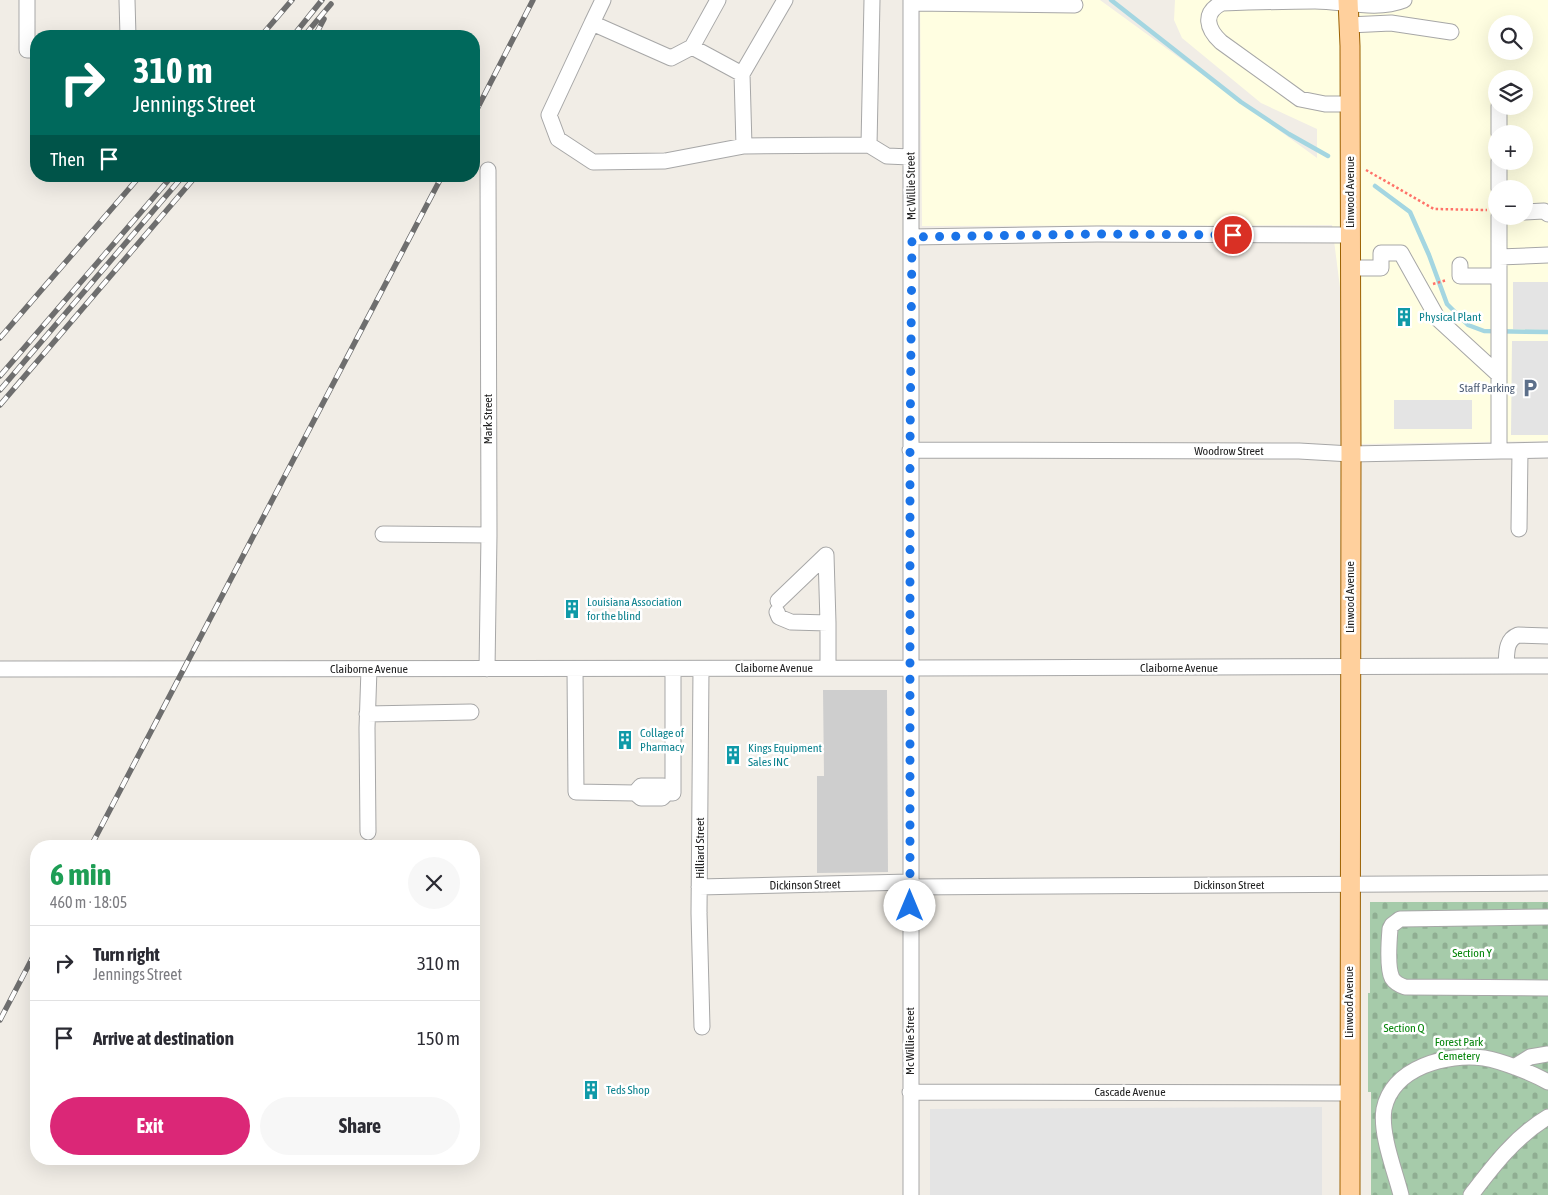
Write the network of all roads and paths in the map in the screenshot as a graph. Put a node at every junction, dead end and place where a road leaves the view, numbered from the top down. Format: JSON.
{"nodes":[{"id":1,"x":26,"y":0,"type":"edge"},
{"id":2,"x":127,"y":0,"type":"edge"},
{"id":3,"x":603,"y":0,"type":"edge"},
{"id":4,"x":718,"y":0,"type":"edge"},
{"id":5,"x":785,"y":0,"type":"edge"},
{"id":6,"x":872,"y":0,"type":"edge"},
{"id":7,"x":1404,"y":0,"type":"edge"},
{"id":8,"x":911,"y":1,"type":"edge"},
{"id":9,"x":1348,"y":2,"type":"edge"},
{"id":10,"x":1075,"y":5,"type":"dead end"},
{"id":11,"x":592,"y":23,"type":"junction"},
{"id":12,"x":1349,"y":24,"type":"junction"},
{"id":13,"x":128,"y":30,"type":"edge"},
{"id":14,"x":1451,"y":32,"type":"dead end"},
{"id":15,"x":692,"y":47,"type":"junction"},
{"id":16,"x":30,"y":50,"type":"edge"},
{"id":17,"x":742,"y":74,"type":"junction"},
{"id":18,"x":1350,"y":104,"type":"junction"},
{"id":19,"x":869,"y":144,"type":"junction"},
{"id":20,"x":744,"y":146,"type":"junction"},
{"id":21,"x":910,"y":157,"type":"junction"},
{"id":22,"x":1350,"y":160,"type":"junction"},
{"id":23,"x":488,"y":170,"type":"dead end"},
{"id":24,"x":1533,"y":212,"type":"edge"},
{"id":25,"x":1547,"y":212,"type":"edge"},
{"id":26,"x":1488,"y":213,"type":"edge"},
{"id":27,"x":1495,"y":225,"type":"edge"},
{"id":28,"x":1350,"y":236,"type":"junction"},
{"id":29,"x":912,"y":237,"type":"junction"},
{"id":30,"x":1548,"y":255,"type":"edge"},
{"id":31,"x":1499,"y":257,"type":"junction"},
{"id":32,"x":1460,"y":265,"type":"dead end"},
{"id":33,"x":1350,"y":268,"type":"junction"},
{"id":34,"x":1499,"y":276,"type":"junction"},
{"id":35,"x":1449,"y":279,"type":"dead end"},
{"id":36,"x":1428,"y":285,"type":"dead end"},
{"id":37,"x":1499,"y":375,"type":"junction"},
{"id":38,"x":910,"y":450,"type":"junction"},
{"id":39,"x":1548,"y":450,"type":"edge"},
{"id":40,"x":1500,"y":451,"type":"junction"},
{"id":41,"x":1520,"y":451,"type":"junction"},
{"id":42,"x":1351,"y":454,"type":"junction"},
{"id":43,"x":1519,"y":528,"type":"dead end"},
{"id":44,"x":383,"y":534,"type":"dead end"},
{"id":45,"x":489,"y":535,"type":"junction"},
{"id":46,"x":828,"y":623,"type":"junction"},
{"id":47,"x":1548,"y":636,"type":"edge"},
{"id":48,"x":1506,"y":666,"type":"junction"},
{"id":49,"x":1548,"y":666,"type":"edge"},
{"id":50,"x":1350,"y":667,"type":"junction"},
{"id":51,"x":828,"y":668,"type":"junction"},
{"id":52,"x":910,"y":668,"type":"junction"},
{"id":53,"x":0,"y":669,"type":"edge"},
{"id":54,"x":369,"y":669,"type":"junction"},
{"id":55,"x":487,"y":669,"type":"junction"},
{"id":56,"x":575,"y":669,"type":"junction"},
{"id":57,"x":673,"y":669,"type":"junction"},
{"id":58,"x":701,"y":669,"type":"junction"},
{"id":59,"x":471,"y":712,"type":"dead end"},
{"id":60,"x":368,"y":714,"type":"junction"},
{"id":61,"x":700,"y":784,"type":"junction"},
{"id":62,"x":670,"y":789,"type":"junction"},
{"id":63,"x":368,"y":832,"type":"dead end"},
{"id":64,"x":1548,"y":883,"type":"edge"},
{"id":65,"x":1349,"y":884,"type":"junction"},
{"id":66,"x":910,"y":885,"type":"junction"},
{"id":67,"x":699,"y":887,"type":"junction"},
{"id":68,"x":1548,"y":917,"type":"edge"},
{"id":69,"x":1548,"y":988,"type":"edge"},
{"id":70,"x":702,"y":1027,"type":"dead end"},
{"id":71,"x":1548,"y":1054,"type":"edge"},
{"id":72,"x":1514,"y":1067,"type":"junction"},
{"id":73,"x":1548,"y":1082,"type":"edge"},
{"id":74,"x":910,"y":1092,"type":"junction"},
{"id":75,"x":1349,"y":1093,"type":"junction"},
{"id":76,"x":1548,"y":1117,"type":"edge"},
{"id":77,"x":911,"y":1195,"type":"edge"},
{"id":78,"x":1350,"y":1195,"type":"edge"},
{"id":79,"x":1401,"y":1195,"type":"edge"},
{"id":80,"x":1471,"y":1195,"type":"edge"}],
"edges":[{"from":1,"to":16,"type":"street"},
{"from":2,"to":13,"type":"street"},
{"from":3,"to":11,"type":"street"},
{"from":4,"to":15,"type":"street"},
{"from":5,"to":17,"type":"street"},
{"from":6,"to":19,"type":"street"},
{"from":7,"to":9,"type":"street"},
{"from":8,"to":10,"type":"street"},
{"from":8,"to":21,"type":"street","name":"Mc Willie Street"},
{"from":9,"to":12,"type":"main road","name":"Linwood Avenue"},
{"from":9,"to":18,"type":"street"},
{"from":11,"to":15,"type":"street"},
{"from":11,"to":20,"type":"street"},
{"from":12,"to":14,"type":"street"},
{"from":12,"to":18,"type":"main road","name":"Linwood Avenue"},
{"from":15,"to":17,"type":"street"},
{"from":17,"to":20,"type":"street"},
{"from":18,"to":22,"type":"main road","name":"Linwood Avenue"},
{"from":19,"to":20,"type":"street"},
{"from":19,"to":21,"type":"street"},
{"from":21,"to":29,"type":"street","name":"Mc Willie Street"},
{"from":22,"to":26,"type":"path"},
{"from":22,"to":28,"type":"main road","name":"Linwood Avenue"},
{"from":23,"to":45,"type":"street","name":"Mark Street"},
{"from":24,"to":25,"type":"street"},
{"from":27,"to":31,"type":"street"},
{"from":28,"to":29,"type":"street"},
{"from":28,"to":33,"type":"main road","name":"Linwood Avenue"},
{"from":29,"to":38,"type":"street","name":"Mc Willie Street"},
{"from":30,"to":31,"type":"street"},
{"from":31,"to":34,"type":"street"},
{"from":32,"to":34,"type":"street"},
{"from":33,"to":37,"type":"street"},
{"from":33,"to":42,"type":"main road","name":"Linwood Avenue"},
{"from":34,"to":37,"type":"street"},
{"from":35,"to":36,"type":"path"},
{"from":37,"to":40,"type":"street"},
{"from":38,"to":42,"type":"street","name":"Woodrow Street"},
{"from":38,"to":52,"type":"street","name":"Mc Willie Street"},
{"from":39,"to":41,"type":"street","name":"Woodrow Street"},
{"from":40,"to":41,"type":"street","name":"Woodrow Street"},
{"from":40,"to":42,"type":"street","name":"Woodrow Street"},
{"from":41,"to":43,"type":"street"},
{"from":42,"to":50,"type":"main road","name":"Linwood Avenue"},
{"from":44,"to":45,"type":"street"},
{"from":45,"to":55,"type":"street","name":"Mark Street"},
{"from":46,"to":46,"type":"street"},
{"from":46,"to":51,"type":"street"},
{"from":47,"to":48,"type":"street"},
{"from":48,"to":49,"type":"street","name":"Claiborne Avenue"},
{"from":48,"to":50,"type":"street","name":"Claiborne Avenue"},
{"from":50,"to":52,"type":"street","name":"Claiborne Avenue"},
{"from":50,"to":65,"type":"main road","name":"Linwood Avenue"},
{"from":51,"to":52,"type":"street","name":"Claiborne Avenue"},
{"from":51,"to":58,"type":"street","name":"Claiborne Avenue"},
{"from":52,"to":66,"type":"street","name":"Mc Willie Street"},
{"from":53,"to":54,"type":"street","name":"Claiborne Avenue"},
{"from":54,"to":55,"type":"street","name":"Claiborne Avenue"},
{"from":54,"to":60,"type":"street"},
{"from":55,"to":56,"type":"street","name":"Claiborne Avenue"},
{"from":56,"to":57,"type":"street","name":"Claiborne Avenue"},
{"from":56,"to":62,"type":"street"},
{"from":57,"to":58,"type":"street","name":"Claiborne Avenue"},
{"from":57,"to":62,"type":"street"},
{"from":58,"to":61,"type":"street","name":"Hilliard Street"},
{"from":59,"to":60,"type":"street"},
{"from":60,"to":63,"type":"street"},
{"from":61,"to":62,"type":"street"},
{"from":61,"to":67,"type":"street","name":"Hilliard Street"},
{"from":64,"to":65,"type":"street","name":"Dickinson Street"},
{"from":65,"to":66,"type":"street","name":"Dickinson Street"},
{"from":65,"to":75,"type":"main road","name":"Linwood Avenue"},
{"from":66,"to":67,"type":"street","name":"Dickinson Street"},
{"from":66,"to":74,"type":"street","name":"Mc Willie Street"},
{"from":67,"to":70,"type":"street","name":"Hilliard Street"},
{"from":68,"to":69,"type":"street"},
{"from":71,"to":72,"type":"street"},
{"from":72,"to":73,"type":"street"},
{"from":72,"to":79,"type":"street"},
{"from":74,"to":75,"type":"street","name":"Cascade Avenue"},
{"from":74,"to":77,"type":"street","name":"Mc Willie Street"},
{"from":75,"to":78,"type":"main road","name":"Linwood Avenue"},
{"from":76,"to":80,"type":"street"}]}
